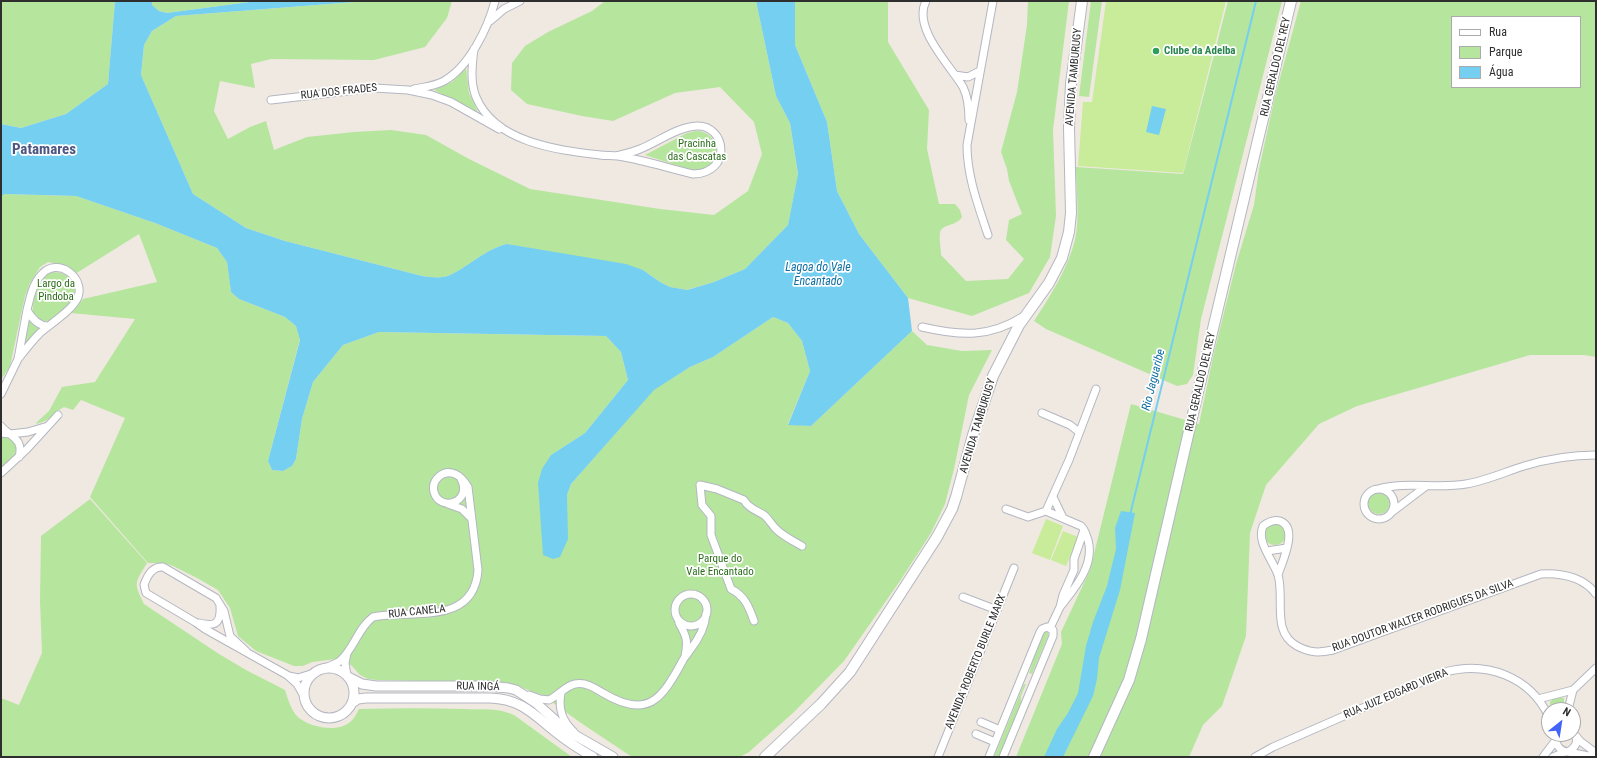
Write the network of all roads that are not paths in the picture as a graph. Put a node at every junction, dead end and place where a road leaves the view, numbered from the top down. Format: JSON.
{"nodes":[{"id":1,"x":495,"y":1,"type":"edge"},
{"id":2,"x":504,"y":1,"type":"edge"},
{"id":3,"x":520,"y":1,"type":"edge"},
{"id":4,"x":926,"y":1,"type":"edge"},
{"id":5,"x":993,"y":1,"type":"edge"},
{"id":6,"x":1082,"y":1,"type":"edge"},
{"id":7,"x":1291,"y":1,"type":"edge"},
{"id":8,"x":512,"y":5,"type":"junction"},
{"id":9,"x":488,"y":23,"type":"junction"},
{"id":10,"x":474,"y":49,"type":"junction"},
{"id":11,"x":462,"y":65,"type":"junction"},
{"id":12,"x":471,"y":69,"type":"junction"},
{"id":13,"x":980,"y":71,"type":"junction"},
{"id":14,"x":955,"y":76,"type":"junction"},
{"id":15,"x":431,"y":86,"type":"junction"},
{"id":16,"x":408,"y":90,"type":"junction"},
{"id":17,"x":432,"y":95,"type":"junction"},
{"id":18,"x":271,"y":100,"type":"dead end"},
{"id":19,"x":483,"y":110,"type":"junction"},
{"id":20,"x":477,"y":117,"type":"junction"},
{"id":21,"x":969,"y":130,"type":"junction"},
{"id":22,"x":506,"y":132,"type":"junction"},
{"id":23,"x":640,"y":149,"type":"junction"},
{"id":24,"x":616,"y":156,"type":"junction"},
{"id":25,"x":640,"y":160,"type":"junction"},
{"id":26,"x":988,"y":235,"type":"dead end"},
{"id":27,"x":27,"y":310,"type":"junction"},
{"id":28,"x":1026,"y":314,"type":"junction"},
{"id":29,"x":48,"y":326,"type":"junction"},
{"id":30,"x":922,"y":327,"type":"dead end"},
{"id":31,"x":18,"y":359,"type":"junction"},
{"id":32,"x":1096,"y":389,"type":"dead end"},
{"id":33,"x":1,"y":394,"type":"edge"},
{"id":34,"x":1042,"y":413,"type":"dead end"},
{"id":35,"x":58,"y":415,"type":"dead end"},
{"id":36,"x":1,"y":426,"type":"edge"},
{"id":37,"x":48,"y":426,"type":"junction"},
{"id":38,"x":1079,"y":432,"type":"junction"},
{"id":39,"x":1,"y":433,"type":"edge"},
{"id":40,"x":10,"y":434,"type":"junction"},
{"id":41,"x":1596,"y":455,"type":"edge"},
{"id":42,"x":19,"y":457,"type":"junction"},
{"id":43,"x":1,"y":472,"type":"edge"},
{"id":44,"x":461,"y":479,"type":"junction"},
{"id":45,"x":1425,"y":486,"type":"junction"},
{"id":46,"x":1378,"y":489,"type":"junction"},
{"id":47,"x":1053,"y":497,"type":"junction"},
{"id":48,"x":447,"y":503,"type":"junction"},
{"id":49,"x":1006,"y":509,"type":"dead end"},
{"id":50,"x":1046,"y":511,"type":"junction"},
{"id":51,"x":1390,"y":514,"type":"junction"},
{"id":52,"x":471,"y":518,"type":"junction"},
{"id":53,"x":1063,"y":518,"type":"junction"},
{"id":54,"x":1084,"y":530,"type":"junction"},
{"id":55,"x":802,"y":546,"type":"dead end"},
{"id":56,"x":1286,"y":548,"type":"junction"},
{"id":57,"x":1267,"y":551,"type":"junction"},
{"id":58,"x":1074,"y":566,"type":"junction"},
{"id":59,"x":1014,"y":568,"type":"dead end"},
{"id":60,"x":1084,"y":571,"type":"junction"},
{"id":61,"x":1278,"y":575,"type":"junction"},
{"id":62,"x":1596,"y":594,"type":"edge"},
{"id":63,"x":962,"y":597,"type":"dead end"},
{"id":64,"x":219,"y":602,"type":"junction"},
{"id":65,"x":1060,"y":607,"type":"junction"},
{"id":66,"x":997,"y":610,"type":"junction"},
{"id":67,"x":706,"y":614,"type":"junction"},
{"id":68,"x":676,"y":618,"type":"junction"},
{"id":69,"x":754,"y":621,"type":"dead end"},
{"id":70,"x":195,"y":622,"type":"junction"},
{"id":71,"x":1050,"y":628,"type":"junction"},
{"id":72,"x":246,"y":651,"type":"junction"},
{"id":73,"x":347,"y":653,"type":"junction"},
{"id":74,"x":685,"y":656,"type":"junction"},
{"id":75,"x":325,"y":668,"type":"junction"},
{"id":76,"x":1596,"y":668,"type":"edge"},
{"id":77,"x":314,"y":673,"type":"junction"},
{"id":78,"x":287,"y":675,"type":"junction"},
{"id":79,"x":348,"y":677,"type":"junction"},
{"id":80,"x":1022,"y":677,"type":"junction"},
{"id":81,"x":1034,"y":682,"type":"junction"},
{"id":82,"x":516,"y":690,"type":"junction"},
{"id":83,"x":1573,"y":690,"type":"junction"},
{"id":84,"x":561,"y":693,"type":"junction"},
{"id":85,"x":304,"y":696,"type":"junction"},
{"id":86,"x":1538,"y":699,"type":"junction"},
{"id":87,"x":1570,"y":702,"type":"edge"},
{"id":88,"x":352,"y":703,"type":"junction"},
{"id":89,"x":1541,"y":704,"type":"edge"},
{"id":90,"x":981,"y":722,"type":"dead end"},
{"id":91,"x":1000,"y":730,"type":"junction"},
{"id":92,"x":976,"y":734,"type":"dead end"},
{"id":93,"x":582,"y":738,"type":"junction"},
{"id":94,"x":995,"y":742,"type":"junction"},
{"id":95,"x":1552,"y":742,"type":"edge"},
{"id":96,"x":1557,"y":742,"type":"edge"},
{"id":97,"x":1576,"y":742,"type":"edge"},
{"id":98,"x":1580,"y":742,"type":"edge"},
{"id":99,"x":1567,"y":752,"type":"junction"},
{"id":100,"x":1596,"y":753,"type":"edge"},
{"id":101,"x":593,"y":757,"type":"edge"},
{"id":102,"x":613,"y":757,"type":"edge"},
{"id":103,"x":765,"y":757,"type":"edge"},
{"id":104,"x":938,"y":757,"type":"edge"},
{"id":105,"x":989,"y":757,"type":"edge"},
{"id":106,"x":1003,"y":757,"type":"edge"},
{"id":107,"x":1094,"y":757,"type":"edge"},
{"id":108,"x":1256,"y":757,"type":"edge"},
{"id":109,"x":1543,"y":757,"type":"edge"},
{"id":110,"x":1553,"y":757,"type":"edge"},
{"id":111,"x":1594,"y":757,"type":"edge"}],
"edges":[{"from":1,"to":9,"type":"street"},
{"from":2,"to":8,"type":"street"},
{"from":3,"to":8,"type":"street"},
{"from":4,"to":14,"type":"street"},
{"from":5,"to":13,"type":"street"},
{"from":6,"to":28,"type":"main road","name":"AVENIDA TAMBURUGY"},
{"from":7,"to":107,"type":"main road","name":"RUA GERALDO DEL'REY"},
{"from":8,"to":9,"type":"street"},
{"from":9,"to":10,"type":"street"},
{"from":10,"to":11,"type":"street","name":"RUA DOS FRADES"},
{"from":10,"to":12,"type":"street"},
{"from":11,"to":12,"type":"street"},
{"from":11,"to":15,"type":"street","name":"RUA DOS FRADES"},
{"from":12,"to":19,"type":"street"},
{"from":13,"to":14,"type":"street"},
{"from":13,"to":21,"type":"street"},
{"from":14,"to":21,"type":"street"},
{"from":15,"to":16,"type":"street","name":"RUA DOS FRADES"},
{"from":15,"to":17,"type":"street"},
{"from":16,"to":17,"type":"street","name":"RUA DOS FRADES"},
{"from":16,"to":18,"type":"street","name":"RUA DOS FRADES"},
{"from":17,"to":20,"type":"street","name":"RUA DOS FRADES"},
{"from":19,"to":20,"type":"street"},
{"from":19,"to":22,"type":"street"},
{"from":20,"to":22,"type":"street","name":"RUA DOS FRADES"},
{"from":21,"to":26,"type":"street"},
{"from":22,"to":24,"type":"street","name":"RUA DOS FRADES"},
{"from":23,"to":24,"type":"street","name":"RUA DOS FRADES"},
{"from":23,"to":25,"type":"street"},
{"from":23,"to":25,"type":"street","name":"RUA DOS FRADES"},
{"from":24,"to":25,"type":"street","name":"RUA DOS FRADES"},
{"from":27,"to":29,"type":"street"},
{"from":27,"to":29,"type":"street"},
{"from":27,"to":31,"type":"street"},
{"from":28,"to":30,"type":"street"},
{"from":28,"to":103,"type":"main road","name":"AVENIDA TAMBURUGY"},
{"from":29,"to":31,"type":"street"},
{"from":31,"to":33,"type":"street"},
{"from":32,"to":38,"type":"street"},
{"from":34,"to":38,"type":"street"},
{"from":35,"to":37,"type":"street"},
{"from":36,"to":40,"type":"street"},
{"from":37,"to":40,"type":"street"},
{"from":37,"to":42,"type":"street"},
{"from":38,"to":47,"type":"street"},
{"from":39,"to":40,"type":"street"},
{"from":40,"to":42,"type":"street"},
{"from":41,"to":45,"type":"street"},
{"from":42,"to":43,"type":"street"},
{"from":44,"to":48,"type":"street"},
{"from":44,"to":48,"type":"street"},
{"from":44,"to":52,"type":"street","name":"RUA CANELA"},
{"from":45,"to":46,"type":"street"},
{"from":45,"to":51,"type":"street"},
{"from":46,"to":51,"type":"street"},
{"from":46,"to":51,"type":"street"},
{"from":47,"to":50,"type":"street"},
{"from":47,"to":53,"type":"street"},
{"from":48,"to":52,"type":"street"},
{"from":49,"to":50,"type":"street"},
{"from":50,"to":53,"type":"street"},
{"from":52,"to":73,"type":"street","name":"RUA CANELA"},
{"from":53,"to":54,"type":"street"},
{"from":54,"to":58,"type":"street"},
{"from":54,"to":60,"type":"street"},
{"from":55,"to":69,"type":"street"},
{"from":56,"to":57,"type":"street"},
{"from":56,"to":57,"type":"street","name":"RUA DOUTOR WALTER RODRIGUES DA SILVA"},
{"from":56,"to":61,"type":"street","name":"RUA DOUTOR WALTER RODRIGUES DA SILVA"},
{"from":57,"to":61,"type":"street","name":"RUA DOUTOR WALTER RODRIGUES DA SILVA"},
{"from":58,"to":60,"type":"street"},
{"from":58,"to":65,"type":"street"},
{"from":59,"to":66,"type":"street","name":"AVENIDA ROBERTO BURLE MARX"},
{"from":60,"to":65,"type":"street"},
{"from":61,"to":62,"type":"street","name":"RUA DOUTOR WALTER RODRIGUES DA SILVA"},
{"from":63,"to":66,"type":"street"},
{"from":64,"to":70,"type":"street"},
{"from":64,"to":70,"type":"street"},
{"from":64,"to":72,"type":"street"},
{"from":65,"to":71,"type":"street"},
{"from":66,"to":104,"type":"street","name":"AVENIDA ROBERTO BURLE MARX"},
{"from":67,"to":68,"type":"street"},
{"from":67,"to":68,"type":"street"},
{"from":67,"to":74,"type":"street"},
{"from":68,"to":74,"type":"street"},
{"from":70,"to":72,"type":"street"},
{"from":71,"to":80,"type":"street"},
{"from":71,"to":81,"type":"street"},
{"from":72,"to":78,"type":"street"},
{"from":73,"to":75,"type":"street","name":"RUA CANELA"},
{"from":73,"to":79,"type":"street"},
{"from":74,"to":84,"type":"street"},
{"from":75,"to":77,"type":"street"},
{"from":75,"to":79,"type":"street"},
{"from":76,"to":83,"type":"street"},
{"from":77,"to":78,"type":"street"},
{"from":77,"to":85,"type":"street"},
{"from":78,"to":85,"type":"street"},
{"from":79,"to":82,"type":"street","name":"RUA INGÁ"},
{"from":79,"to":88,"type":"street"},
{"from":80,"to":81,"type":"street"},
{"from":80,"to":91,"type":"street"},
{"from":81,"to":106,"type":"street"},
{"from":82,"to":84,"type":"street"},
{"from":82,"to":93,"type":"street","name":"RUA INGÁ"},
{"from":83,"to":86,"type":"street"},
{"from":83,"to":87,"type":"street"},
{"from":84,"to":93,"type":"street"},
{"from":85,"to":88,"type":"street"},
{"from":86,"to":89,"type":"street","name":"RUA JUIZ EDGARD VIEIRA"},
{"from":86,"to":108,"type":"street","name":"RUA JUIZ EDGARD VIEIRA"},
{"from":88,"to":101,"type":"street","name":"RUA INGÁ"},
{"from":90,"to":91,"type":"street"},
{"from":91,"to":94,"type":"street"},
{"from":92,"to":94,"type":"street"},
{"from":93,"to":102,"type":"street","name":"RUA INGÁ"},
{"from":94,"to":105,"type":"street"},
{"from":95,"to":109,"type":"street"},
{"from":96,"to":99,"type":"street"},
{"from":97,"to":99,"type":"street"},
{"from":98,"to":100,"type":"street"},
{"from":99,"to":110,"type":"street"},
{"from":99,"to":111,"type":"street"}]}
